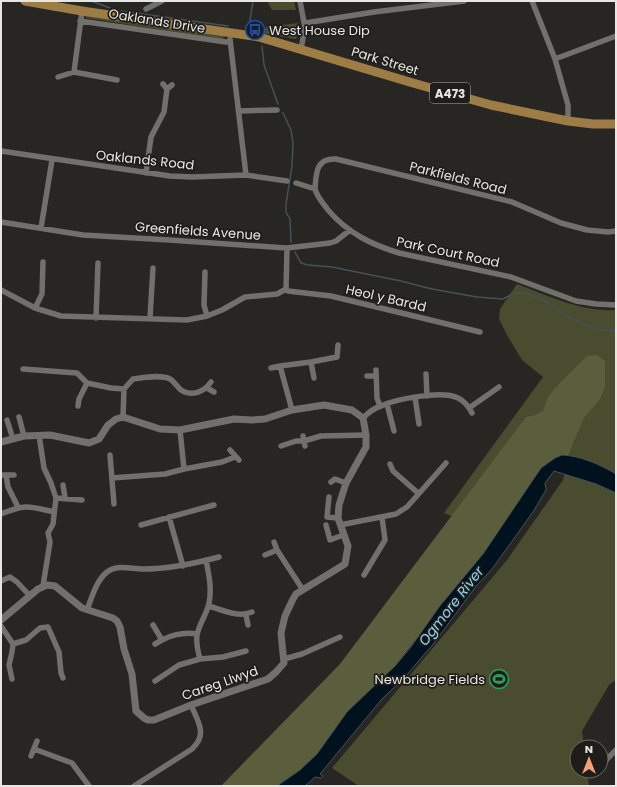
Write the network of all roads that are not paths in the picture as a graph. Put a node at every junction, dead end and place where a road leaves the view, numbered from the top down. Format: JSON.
{"nodes":[{"id":1,"x":25,"y":1,"type":"edge"},
{"id":2,"x":162,"y":1,"type":"edge"},
{"id":3,"x":300,"y":1,"type":"edge"},
{"id":4,"x":464,"y":1,"type":"edge"},
{"id":5,"x":532,"y":1,"type":"edge"},
{"id":6,"x":56,"y":4,"type":"edge"},
{"id":7,"x":146,"y":9,"type":"dead end"},
{"id":8,"x":82,"y":11,"type":"junction"},
{"id":9,"x":80,"y":21,"type":"junction"},
{"id":10,"x":305,"y":23,"type":"junction"},
{"id":11,"x":616,"y":36,"type":"edge"},
{"id":12,"x":231,"y":37,"type":"junction"},
{"id":13,"x":302,"y":49,"type":"junction"},
{"id":14,"x":555,"y":59,"type":"junction"},
{"id":15,"x":74,"y":72,"type":"junction"},
{"id":16,"x":58,"y":77,"type":"dead end"},
{"id":17,"x":117,"y":80,"type":"dead end"},
{"id":18,"x":167,"y":86,"type":"dead end"},
{"id":19,"x":277,"y":110,"type":"dead end"},
{"id":20,"x":239,"y":111,"type":"junction"},
{"id":21,"x":568,"y":121,"type":"junction"},
{"id":22,"x":616,"y":124,"type":"edge"},
{"id":23,"x":1,"y":151,"type":"edge"},
{"id":24,"x":52,"y":160,"type":"junction"},
{"id":25,"x":146,"y":173,"type":"junction"},
{"id":26,"x":246,"y":175,"type":"junction"},
{"id":27,"x":287,"y":181,"type":"dead end"},
{"id":28,"x":296,"y":183,"type":"dead end"},
{"id":29,"x":315,"y":189,"type":"junction"},
{"id":30,"x":1,"y":222,"type":"edge"},
{"id":31,"x":41,"y":228,"type":"junction"},
{"id":32,"x":350,"y":230,"type":"junction"},
{"id":33,"x":616,"y":231,"type":"edge"},
{"id":34,"x":287,"y":248,"type":"junction"},
{"id":35,"x":43,"y":262,"type":"dead end"},
{"id":36,"x":98,"y":263,"type":"dead end"},
{"id":37,"x":152,"y":268,"type":"dead end"},
{"id":38,"x":205,"y":272,"type":"dead end"},
{"id":39,"x":286,"y":289,"type":"junction"},
{"id":40,"x":1,"y":290,"type":"edge"},
{"id":41,"x":616,"y":306,"type":"edge"},
{"id":42,"x":35,"y":308,"type":"junction"},
{"id":43,"x":207,"y":316,"type":"junction"},
{"id":44,"x":96,"y":318,"type":"junction"},
{"id":45,"x":150,"y":318,"type":"junction"},
{"id":46,"x":480,"y":332,"type":"dead end"},
{"id":47,"x":338,"y":345,"type":"dead end"},
{"id":48,"x":311,"y":362,"type":"junction"},
{"id":49,"x":280,"y":366,"type":"junction"},
{"id":50,"x":271,"y":368,"type":"dead end"},
{"id":51,"x":22,"y":369,"type":"dead end"},
{"id":52,"x":426,"y":374,"type":"dead end"},
{"id":53,"x":367,"y":376,"type":"dead end"},
{"id":54,"x":314,"y":378,"type":"dead end"},
{"id":55,"x":210,"y":382,"type":"dead end"},
{"id":56,"x":87,"y":383,"type":"junction"},
{"id":57,"x":499,"y":387,"type":"dead end"},
{"id":58,"x":207,"y":388,"type":"junction"},
{"id":59,"x":124,"y":389,"type":"junction"},
{"id":60,"x":214,"y":392,"type":"dead end"},
{"id":61,"x":427,"y":396,"type":"junction"},
{"id":62,"x":416,"y":397,"type":"junction"},
{"id":63,"x":387,"y":404,"type":"junction"},
{"id":64,"x":78,"y":406,"type":"dead end"},
{"id":65,"x":380,"y":406,"type":"junction"},
{"id":66,"x":469,"y":408,"type":"junction"},
{"id":67,"x":292,"y":410,"type":"junction"},
{"id":68,"x":425,"y":413,"type":"dead end"},
{"id":69,"x":472,"y":413,"type":"dead end"},
{"id":70,"x":418,"y":414,"type":"junction"},
{"id":71,"x":19,"y":417,"type":"dead end"},
{"id":72,"x":123,"y":417,"type":"junction"},
{"id":73,"x":362,"y":418,"type":"junction"},
{"id":74,"x":7,"y":420,"type":"dead end"},
{"id":75,"x":419,"y":424,"type":"dead end"},
{"id":76,"x":180,"y":430,"type":"junction"},
{"id":77,"x":394,"y":431,"type":"dead end"},
{"id":78,"x":39,"y":435,"type":"junction"},
{"id":79,"x":366,"y":435,"type":"junction"},
{"id":80,"x":24,"y":436,"type":"junction"},
{"id":81,"x":13,"y":439,"type":"junction"},
{"id":82,"x":1,"y":442,"type":"edge"},
{"id":83,"x":281,"y":446,"type":"dead end"},
{"id":84,"x":230,"y":450,"type":"dead end"},
{"id":85,"x":110,"y":455,"type":"dead end"},
{"id":86,"x":446,"y":463,"type":"dead end"},
{"id":87,"x":390,"y":464,"type":"dead end"},
{"id":88,"x":184,"y":469,"type":"junction"},
{"id":89,"x":4,"y":475,"type":"edge"},
{"id":90,"x":14,"y":475,"type":"dead end"},
{"id":91,"x":112,"y":478,"type":"junction"},
{"id":92,"x":331,"y":482,"type":"dead end"},
{"id":93,"x":346,"y":483,"type":"junction"},
{"id":94,"x":63,"y":486,"type":"dead end"},
{"id":95,"x":418,"y":493,"type":"junction"},
{"id":96,"x":329,"y":497,"type":"dead end"},
{"id":97,"x":56,"y":498,"type":"junction"},
{"id":98,"x":65,"y":498,"type":"junction"},
{"id":99,"x":82,"y":500,"type":"dead end"},
{"id":100,"x":114,"y":504,"type":"dead end"},
{"id":101,"x":214,"y":505,"type":"dead end"},
{"id":102,"x":18,"y":507,"type":"junction"},
{"id":103,"x":54,"y":512,"type":"junction"},
{"id":104,"x":1,"y":514,"type":"edge"},
{"id":105,"x":382,"y":517,"type":"junction"},
{"id":106,"x":169,"y":518,"type":"junction"},
{"id":107,"x":339,"y":521,"type":"junction"},
{"id":108,"x":141,"y":525,"type":"dead end"},
{"id":109,"x":326,"y":525,"type":"dead end"},
{"id":110,"x":343,"y":535,"type":"junction"},
{"id":111,"x":274,"y":542,"type":"dead end"},
{"id":112,"x":277,"y":550,"type":"junction"},
{"id":113,"x":265,"y":555,"type":"dead end"},
{"id":114,"x":219,"y":557,"type":"dead end"},
{"id":115,"x":206,"y":560,"type":"junction"},
{"id":116,"x":183,"y":566,"type":"junction"},
{"id":117,"x":364,"y":575,"type":"dead end"},
{"id":118,"x":1,"y":581,"type":"edge"},
{"id":119,"x":43,"y":586,"type":"junction"},
{"id":120,"x":303,"y":590,"type":"junction"},
{"id":121,"x":30,"y":596,"type":"junction"},
{"id":122,"x":209,"y":606,"type":"junction"},
{"id":123,"x":87,"y":610,"type":"junction"},
{"id":124,"x":1,"y":620,"type":"edge"},
{"id":125,"x":153,"y":625,"type":"dead end"},
{"id":126,"x":248,"y":625,"type":"dead end"},
{"id":127,"x":1,"y":626,"type":"edge"},
{"id":128,"x":197,"y":634,"type":"junction"},
{"id":129,"x":340,"y":637,"type":"dead end"},
{"id":130,"x":162,"y":640,"type":"junction"},
{"id":131,"x":13,"y":644,"type":"junction"},
{"id":132,"x":155,"y":644,"type":"dead end"},
{"id":133,"x":246,"y":651,"type":"dead end"},
{"id":134,"x":200,"y":659,"type":"junction"},
{"id":135,"x":284,"y":659,"type":"junction"},
{"id":136,"x":63,"y":678,"type":"dead end"},
{"id":137,"x":12,"y":679,"type":"dead end"},
{"id":138,"x":155,"y":681,"type":"dead end"},
{"id":139,"x":191,"y":705,"type":"junction"},
{"id":140,"x":37,"y":741,"type":"dead end"},
{"id":141,"x":34,"y":749,"type":"junction"},
{"id":142,"x":31,"y":756,"type":"dead end"},
{"id":143,"x":89,"y":786,"type":"edge"},
{"id":144,"x":134,"y":786,"type":"edge"}],
"edges":[{"from":1,"to":6,"type":"main road","number":"A473"},
{"from":2,"to":7,"type":"street"},
{"from":3,"to":10,"type":"street"},
{"from":4,"to":10,"type":"street"},
{"from":5,"to":14,"type":"street"},
{"from":6,"to":8,"type":"main road","number":"A473"},
{"from":8,"to":9,"type":"street"},
{"from":8,"to":12,"type":"main road","number":"A473"},
{"from":9,"to":12,"type":"street","name":"Oaklands Drive"},
{"from":9,"to":15,"type":"street"},
{"from":10,"to":13,"type":"street"},
{"from":11,"to":14,"type":"street"},
{"from":12,"to":13,"type":"main road","name":"Park Street","number":"A473"},
{"from":12,"to":20,"type":"street"},
{"from":13,"to":21,"type":"main road","name":"Park Street","number":"A473"},
{"from":14,"to":21,"type":"street"},
{"from":15,"to":16,"type":"street"},
{"from":15,"to":17,"type":"street"},
{"from":18,"to":25,"type":"street"},
{"from":19,"to":20,"type":"street"},
{"from":20,"to":26,"type":"street"},
{"from":21,"to":22,"type":"main road","name":"Park Street","number":"A473"},
{"from":23,"to":24,"type":"street","name":"Oaklands Road"},
{"from":24,"to":25,"type":"street","name":"Oaklands Road"},
{"from":24,"to":31,"type":"street"},
{"from":25,"to":26,"type":"street","name":"Oaklands Road"},
{"from":26,"to":27,"type":"street","name":"Oaklands Road"},
{"from":28,"to":29,"type":"street"},
{"from":29,"to":32,"type":"street","name":"Park Court Road"},
{"from":29,"to":33,"type":"street","name":"Parkfields Road"},
{"from":30,"to":31,"type":"street","name":"Greenfields Avenue"},
{"from":31,"to":34,"type":"street","name":"Greenfields Avenue"},
{"from":32,"to":34,"type":"street","name":"Greenfields Avenue"},
{"from":32,"to":41,"type":"street","name":"Park Court Road"},
{"from":34,"to":39,"type":"street"},
{"from":35,"to":42,"type":"street"},
{"from":36,"to":44,"type":"street"},
{"from":37,"to":45,"type":"street"},
{"from":38,"to":43,"type":"street"},
{"from":39,"to":43,"type":"street","name":"Heol y Bardd"},
{"from":39,"to":46,"type":"street","name":"Heol y Bardd"},
{"from":40,"to":42,"type":"street","name":"Heol y Bardd"},
{"from":42,"to":44,"type":"street","name":"Heol y Bardd"},
{"from":43,"to":45,"type":"street","name":"Heol y Bardd"},
{"from":44,"to":45,"type":"street","name":"Heol y Bardd"},
{"from":47,"to":48,"type":"street"},
{"from":48,"to":49,"type":"street"},
{"from":48,"to":54,"type":"street"},
{"from":49,"to":50,"type":"street"},
{"from":49,"to":67,"type":"street"},
{"from":51,"to":56,"type":"street"},
{"from":52,"to":61,"type":"street"},
{"from":53,"to":65,"type":"street"},
{"from":55,"to":58,"type":"street"},
{"from":56,"to":59,"type":"street"},
{"from":56,"to":64,"type":"street"},
{"from":57,"to":66,"type":"street"},
{"from":58,"to":59,"type":"street"},
{"from":58,"to":60,"type":"street"},
{"from":59,"to":72,"type":"street"},
{"from":61,"to":62,"type":"street"},
{"from":61,"to":66,"type":"street"},
{"from":62,"to":63,"type":"street"},
{"from":62,"to":70,"type":"street"},
{"from":63,"to":65,"type":"street"},
{"from":63,"to":77,"type":"street"},
{"from":65,"to":73,"type":"street"},
{"from":66,"to":69,"type":"street"},
{"from":67,"to":73,"type":"street"},
{"from":67,"to":76,"type":"street"},
{"from":68,"to":70,"type":"street"},
{"from":70,"to":75,"type":"street"},
{"from":71,"to":80,"type":"street"},
{"from":72,"to":76,"type":"street"},
{"from":72,"to":78,"type":"street"},
{"from":73,"to":79,"type":"street"},
{"from":74,"to":81,"type":"street"},
{"from":76,"to":88,"type":"street"},
{"from":78,"to":80,"type":"street"},
{"from":78,"to":97,"type":"street"},
{"from":79,"to":83,"type":"street"},
{"from":79,"to":93,"type":"street"},
{"from":80,"to":81,"type":"street"},
{"from":81,"to":82,"type":"street"},
{"from":84,"to":88,"type":"street"},
{"from":85,"to":91,"type":"street"},
{"from":86,"to":95,"type":"street"},
{"from":87,"to":95,"type":"street"},
{"from":88,"to":91,"type":"street"},
{"from":89,"to":90,"type":"street"},
{"from":89,"to":102,"type":"street"},
{"from":91,"to":100,"type":"street"},
{"from":92,"to":93,"type":"street"},
{"from":93,"to":107,"type":"street"},
{"from":94,"to":98,"type":"street"},
{"from":95,"to":105,"type":"street"},
{"from":96,"to":107,"type":"street"},
{"from":97,"to":98,"type":"street"},
{"from":97,"to":103,"type":"street"},
{"from":98,"to":99,"type":"street"},
{"from":101,"to":106,"type":"street"},
{"from":102,"to":103,"type":"street"},
{"from":102,"to":104,"type":"street"},
{"from":103,"to":119,"type":"street"},
{"from":105,"to":107,"type":"street"},
{"from":105,"to":117,"type":"street"},
{"from":106,"to":108,"type":"street"},
{"from":106,"to":116,"type":"street"},
{"from":107,"to":110,"type":"street"},
{"from":109,"to":110,"type":"street"},
{"from":110,"to":120,"type":"street"},
{"from":111,"to":112,"type":"street"},
{"from":112,"to":113,"type":"street"},
{"from":112,"to":120,"type":"street"},
{"from":114,"to":115,"type":"street"},
{"from":115,"to":116,"type":"street"},
{"from":115,"to":122,"type":"street"},
{"from":116,"to":123,"type":"street"},
{"from":118,"to":121,"type":"street"},
{"from":119,"to":121,"type":"street"},
{"from":119,"to":123,"type":"street","name":"Careg Llwyd"},
{"from":120,"to":135,"type":"street"},
{"from":121,"to":124,"type":"street"},
{"from":122,"to":126,"type":"street"},
{"from":122,"to":128,"type":"street"},
{"from":123,"to":139,"type":"street","name":"Careg Llwyd"},
{"from":125,"to":130,"type":"street"},
{"from":127,"to":131,"type":"street"},
{"from":128,"to":130,"type":"street"},
{"from":128,"to":134,"type":"street"},
{"from":129,"to":135,"type":"street"},
{"from":130,"to":132,"type":"street"},
{"from":131,"to":136,"type":"street"},
{"from":131,"to":137,"type":"street"},
{"from":133,"to":134,"type":"street"},
{"from":134,"to":138,"type":"street"},
{"from":135,"to":139,"type":"street","name":"Careg Llwyd"},
{"from":139,"to":144,"type":"street"},
{"from":140,"to":141,"type":"street"},
{"from":141,"to":142,"type":"street"},
{"from":141,"to":143,"type":"street"}]}
